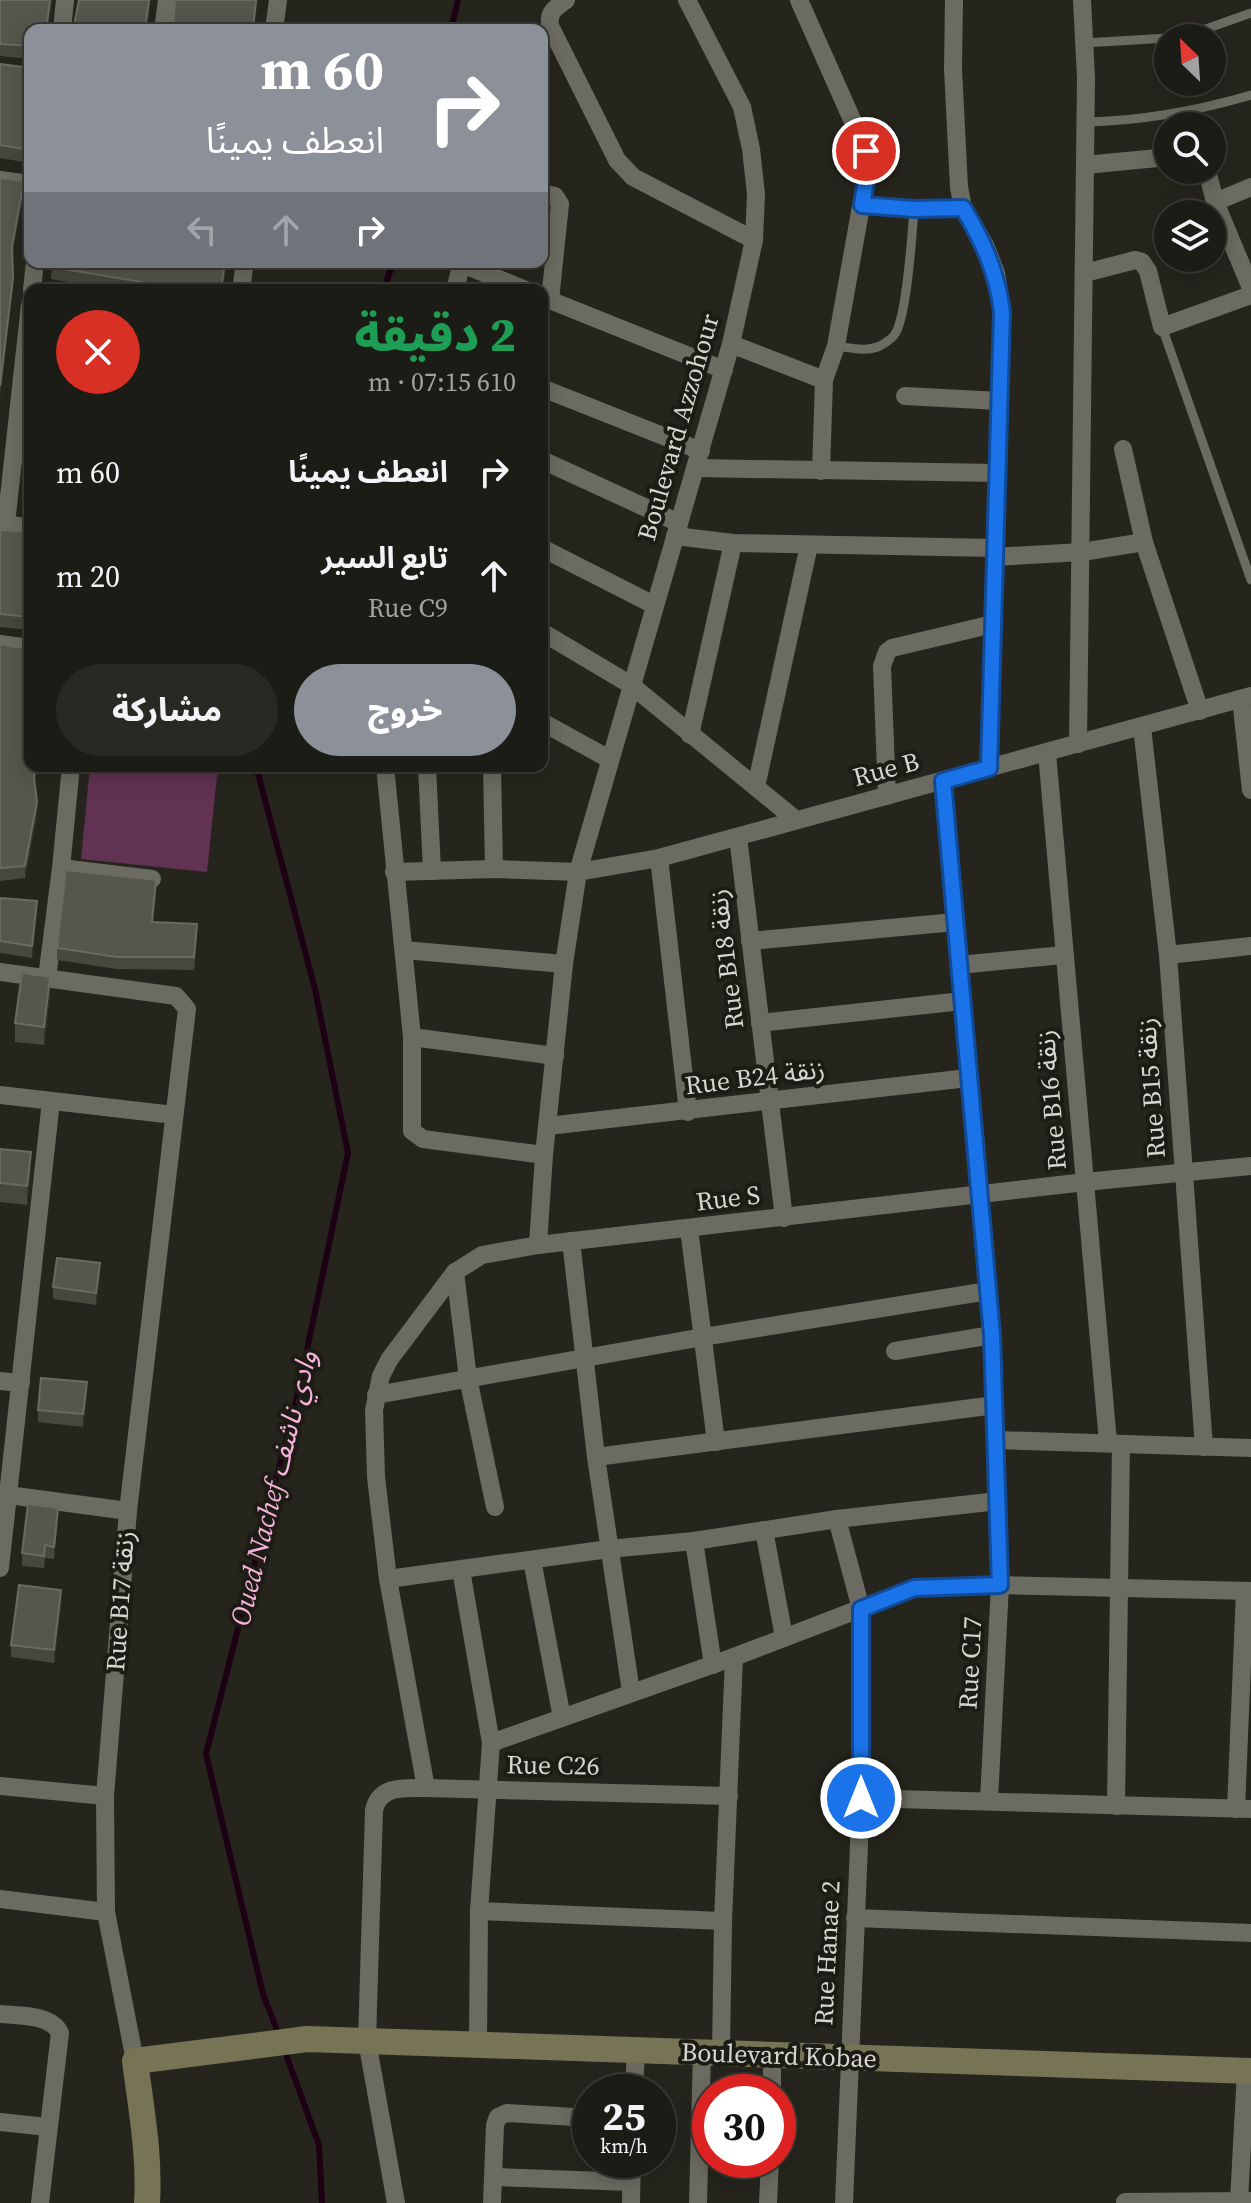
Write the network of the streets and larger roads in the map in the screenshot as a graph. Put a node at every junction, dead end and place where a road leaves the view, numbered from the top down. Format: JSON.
{"nodes":[{"id":1,"x":65,"y":0,"type":"edge"},
{"id":2,"x":167,"y":0,"type":"edge"},
{"id":3,"x":278,"y":0,"type":"edge"},
{"id":4,"x":566,"y":0,"type":"edge"},
{"id":5,"x":687,"y":0,"type":"edge"},
{"id":6,"x":799,"y":0,"type":"edge"},
{"id":7,"x":954,"y":0,"type":"edge"},
{"id":8,"x":1082,"y":0,"type":"edge"},
{"id":9,"x":63,"y":24,"type":"edge"},
{"id":10,"x":164,"y":24,"type":"edge"},
{"id":11,"x":275,"y":24,"type":"edge"},
{"id":12,"x":1154,"y":158,"type":"edge"},
{"id":13,"x":1085,"y":165,"type":"junction"},
{"id":14,"x":0,"y":180,"type":"edge"},
{"id":15,"x":24,"y":183,"type":"edge"},
{"id":16,"x":1251,"y":187,"type":"edge"},
{"id":17,"x":548,"y":194,"type":"edge"},
{"id":18,"x":1220,"y":200,"type":"edge"},
{"id":19,"x":862,"y":205,"type":"junction"},
{"id":20,"x":963,"y":208,"type":"junction"},
{"id":21,"x":1226,"y":228,"type":"edge"},
{"id":22,"x":754,"y":240,"type":"junction"},
{"id":23,"x":474,"y":268,"type":"edge"},
{"id":24,"x":1085,"y":273,"type":"junction"},
{"id":25,"x":512,"y":284,"type":"edge"},
{"id":26,"x":548,"y":285,"type":"edge"},
{"id":27,"x":1251,"y":288,"type":"edge"},
{"id":28,"x":1251,"y":295,"type":"edge"},
{"id":29,"x":548,"y":299,"type":"edge"},
{"id":30,"x":731,"y":344,"type":"junction"},
{"id":31,"x":24,"y":354,"type":"edge"},
{"id":32,"x":724,"y":370,"type":"junction"},
{"id":33,"x":824,"y":380,"type":"junction"},
{"id":34,"x":548,"y":391,"type":"edge"},
{"id":35,"x":905,"y":396,"type":"dead end"},
{"id":36,"x":999,"y":401,"type":"junction"},
{"id":37,"x":1123,"y":449,"type":"dead end"},
{"id":38,"x":699,"y":460,"type":"junction"},
{"id":39,"x":548,"y":463,"type":"edge"},
{"id":40,"x":821,"y":471,"type":"junction"},
{"id":41,"x":996,"y":473,"type":"junction"},
{"id":42,"x":3,"y":524,"type":"edge"},
{"id":43,"x":24,"y":527,"type":"edge"},
{"id":44,"x":677,"y":529,"type":"junction"},
{"id":45,"x":1144,"y":542,"type":"junction"},
{"id":46,"x":733,"y":543,"type":"junction"},
{"id":47,"x":809,"y":545,"type":"junction"},
{"id":48,"x":548,"y":551,"type":"edge"},
{"id":49,"x":1082,"y":552,"type":"junction"},
{"id":50,"x":994,"y":553,"type":"junction"},
{"id":51,"x":654,"y":605,"type":"junction"},
{"id":52,"x":993,"y":624,"type":"junction"},
{"id":53,"x":548,"y":636,"type":"edge"},
{"id":54,"x":0,"y":644,"type":"edge"},
{"id":55,"x":24,"y":647,"type":"edge"},
{"id":56,"x":631,"y":685,"type":"junction"},
{"id":57,"x":1246,"y":698,"type":"edge"},
{"id":58,"x":1200,"y":711,"type":"junction"},
{"id":59,"x":548,"y":725,"type":"edge"},
{"id":60,"x":1142,"y":727,"type":"junction"},
{"id":61,"x":690,"y":735,"type":"junction"},
{"id":62,"x":1078,"y":744,"type":"junction"},
{"id":63,"x":1047,"y":753,"type":"junction"},
{"id":64,"x":609,"y":759,"type":"junction"},
{"id":65,"x":989,"y":768,"type":"junction"},
{"id":66,"x":70,"y":772,"type":"edge"},
{"id":67,"x":386,"y":772,"type":"edge"},
{"id":68,"x":427,"y":772,"type":"edge"},
{"id":69,"x":492,"y":772,"type":"edge"},
{"id":70,"x":943,"y":781,"type":"junction"},
{"id":71,"x":756,"y":787,"type":"junction"},
{"id":72,"x":1251,"y":790,"type":"edge"},
{"id":73,"x":887,"y":796,"type":"junction"},
{"id":74,"x":796,"y":820,"type":"junction"},
{"id":75,"x":738,"y":837,"type":"junction"},
{"id":76,"x":659,"y":858,"type":"junction"},
{"id":77,"x":61,"y":868,"type":"junction"},
{"id":78,"x":494,"y":869,"type":"junction"},
{"id":79,"x":432,"y":871,"type":"junction"},
{"id":80,"x":394,"y":872,"type":"junction"},
{"id":81,"x":578,"y":872,"type":"junction"},
{"id":82,"x":152,"y":879,"type":"edge"},
{"id":83,"x":955,"y":922,"type":"junction"},
{"id":84,"x":750,"y":941,"type":"junction"},
{"id":85,"x":1251,"y":946,"type":"edge"},
{"id":86,"x":404,"y":950,"type":"junction"},
{"id":87,"x":1063,"y":955,"type":"junction"},
{"id":88,"x":1168,"y":955,"type":"junction"},
{"id":89,"x":564,"y":964,"type":"junction"},
{"id":90,"x":959,"y":965,"type":"junction"},
{"id":91,"x":0,"y":972,"type":"edge"},
{"id":92,"x":47,"y":978,"type":"junction"},
{"id":93,"x":962,"y":1001,"type":"junction"},
{"id":94,"x":760,"y":1023,"type":"junction"},
{"id":95,"x":412,"y":1037,"type":"junction"},
{"id":96,"x":555,"y":1056,"type":"junction"},
{"id":97,"x":968,"y":1078,"type":"junction"},
{"id":98,"x":0,"y":1095,"type":"edge"},
{"id":99,"x":51,"y":1101,"type":"junction"},
{"id":100,"x":768,"y":1102,"type":"junction"},
{"id":101,"x":688,"y":1112,"type":"junction"},
{"id":102,"x":174,"y":1115,"type":"junction"},
{"id":103,"x":548,"y":1126,"type":"junction"},
{"id":104,"x":544,"y":1155,"type":"junction"},
{"id":105,"x":1251,"y":1166,"type":"edge"},
{"id":106,"x":1183,"y":1174,"type":"junction"},
{"id":107,"x":1085,"y":1182,"type":"junction"},
{"id":108,"x":981,"y":1194,"type":"junction"},
{"id":109,"x":784,"y":1218,"type":"junction"},
{"id":110,"x":689,"y":1229,"type":"junction"},
{"id":111,"x":571,"y":1241,"type":"junction"},
{"id":112,"x":538,"y":1245,"type":"junction"},
{"id":113,"x":455,"y":1272,"type":"junction"},
{"id":114,"x":988,"y":1291,"type":"junction"},
{"id":115,"x":992,"y":1335,"type":"junction"},
{"id":116,"x":703,"y":1337,"type":"junction"},
{"id":117,"x":895,"y":1351,"type":"dead end"},
{"id":118,"x":585,"y":1358,"type":"junction"},
{"id":119,"x":468,"y":1378,"type":"junction"},
{"id":120,"x":0,"y":1381,"type":"edge"},
{"id":121,"x":21,"y":1383,"type":"junction"},
{"id":122,"x":376,"y":1395,"type":"junction"},
{"id":123,"x":995,"y":1405,"type":"junction"},
{"id":124,"x":996,"y":1440,"type":"junction"},
{"id":125,"x":716,"y":1442,"type":"junction"},
{"id":126,"x":1114,"y":1443,"type":"junction"},
{"id":127,"x":1204,"y":1447,"type":"junction"},
{"id":128,"x":1251,"y":1448,"type":"edge"},
{"id":129,"x":596,"y":1457,"type":"junction"},
{"id":130,"x":4,"y":1495,"type":"edge"},
{"id":131,"x":998,"y":1501,"type":"junction"},
{"id":132,"x":495,"y":1507,"type":"dead end"},
{"id":133,"x":128,"y":1511,"type":"junction"},
{"id":134,"x":837,"y":1519,"type":"junction"},
{"id":135,"x":764,"y":1530,"type":"junction"},
{"id":136,"x":694,"y":1541,"type":"junction"},
{"id":137,"x":609,"y":1549,"type":"junction"},
{"id":138,"x":532,"y":1560,"type":"junction"},
{"id":139,"x":0,"y":1568,"type":"edge"},
{"id":140,"x":461,"y":1570,"type":"junction"},
{"id":141,"x":388,"y":1579,"type":"junction"},
{"id":142,"x":1000,"y":1585,"type":"junction"},
{"id":143,"x":1118,"y":1588,"type":"junction"},
{"id":144,"x":1248,"y":1591,"type":"edge"},
{"id":145,"x":861,"y":1609,"type":"junction"},
{"id":146,"x":784,"y":1637,"type":"junction"},
{"id":147,"x":734,"y":1657,"type":"junction"},
{"id":148,"x":713,"y":1665,"type":"junction"},
{"id":149,"x":631,"y":1692,"type":"junction"},
{"id":150,"x":562,"y":1718,"type":"junction"},
{"id":151,"x":491,"y":1743,"type":"junction"},
{"id":152,"x":0,"y":1786,"type":"edge"},
{"id":153,"x":426,"y":1788,"type":"junction"},
{"id":154,"x":487,"y":1789,"type":"junction"},
{"id":155,"x":105,"y":1796,"type":"junction"},
{"id":156,"x":729,"y":1796,"type":"junction"},
{"id":157,"x":861,"y":1798,"type":"junction"},
{"id":158,"x":989,"y":1800,"type":"junction"},
{"id":159,"x":1116,"y":1806,"type":"junction"},
{"id":160,"x":1243,"y":1809,"type":"edge"},
{"id":161,"x":0,"y":1899,"type":"edge"},
{"id":162,"x":479,"y":1911,"type":"junction"},
{"id":163,"x":106,"y":1912,"type":"junction"},
{"id":164,"x":855,"y":1918,"type":"junction"},
{"id":165,"x":723,"y":1921,"type":"junction"},
{"id":166,"x":1251,"y":1933,"type":"edge"},
{"id":167,"x":0,"y":2014,"type":"edge"},
{"id":168,"x":367,"y":2041,"type":"junction"},
{"id":169,"x":478,"y":2044,"type":"junction"},
{"id":170,"x":636,"y":2050,"type":"junction"},
{"id":171,"x":712,"y":2052,"type":"junction"},
{"id":172,"x":772,"y":2054,"type":"junction"},
{"id":173,"x":848,"y":2059,"type":"junction"},
{"id":174,"x":135,"y":2061,"type":"junction"},
{"id":175,"x":1249,"y":2071,"type":"edge"},
{"id":176,"x":635,"y":2074,"type":"edge"},
{"id":177,"x":710,"y":2074,"type":"edge"},
{"id":178,"x":772,"y":2074,"type":"edge"},
{"id":179,"x":572,"y":2117,"type":"edge"},
{"id":180,"x":0,"y":2122,"type":"edge"},
{"id":181,"x":47,"y":2127,"type":"junction"},
{"id":182,"x":494,"y":2177,"type":"junction"},
{"id":183,"x":631,"y":2178,"type":"edge"},
{"id":184,"x":701,"y":2178,"type":"edge"},
{"id":185,"x":769,"y":2178,"type":"edge"},
{"id":186,"x":631,"y":2182,"type":"junction"},
{"id":187,"x":1245,"y":2201,"type":"edge"},
{"id":188,"x":1125,"y":2202,"type":"edge"},
{"id":189,"x":40,"y":2203,"type":"edge"},
{"id":190,"x":147,"y":2203,"type":"edge"},
{"id":191,"x":396,"y":2203,"type":"edge"},
{"id":192,"x":492,"y":2203,"type":"edge"},
{"id":193,"x":631,"y":2203,"type":"edge"},
{"id":194,"x":698,"y":2203,"type":"edge"},
{"id":195,"x":768,"y":2203,"type":"edge"},
{"id":196,"x":844,"y":2203,"type":"edge"}],
"edges":[{"from":1,"to":9,"type":"street"},
{"from":2,"to":10,"type":"street"},
{"from":3,"to":11,"type":"street"},
{"from":4,"to":22,"type":"street"},
{"from":5,"to":22,"type":"street","name":"Boulevard Azzohour"},
{"from":6,"to":19,"type":"street"},
{"from":7,"to":20,"type":"street"},
{"from":8,"to":13,"type":"street"},
{"from":12,"to":13,"type":"street"},
{"from":13,"to":24,"type":"street"},
{"from":14,"to":15,"type":"street"},
{"from":16,"to":18,"type":"street"},
{"from":17,"to":26,"type":"street"},
{"from":19,"to":20,"type":"street"},
{"from":19,"to":33,"type":"street"},
{"from":20,"to":36,"type":"street"},
{"from":21,"to":27,"type":"street"},
{"from":22,"to":30,"type":"street","name":"Boulevard Azzohour"},
{"from":23,"to":25,"type":"street"},
{"from":24,"to":28,"type":"street"},
{"from":24,"to":49,"type":"street"},
{"from":29,"to":32,"type":"street"},
{"from":30,"to":32,"type":"street","name":"Boulevard Azzohour"},
{"from":30,"to":33,"type":"street"},
{"from":31,"to":42,"type":"street"},
{"from":32,"to":38,"type":"street","name":"Boulevard Azzohour"},
{"from":33,"to":40,"type":"street"},
{"from":34,"to":38,"type":"street"},
{"from":35,"to":36,"type":"street"},
{"from":36,"to":41,"type":"street"},
{"from":37,"to":45,"type":"street"},
{"from":38,"to":40,"type":"street"},
{"from":38,"to":44,"type":"street","name":"Boulevard Azzohour"},
{"from":39,"to":44,"type":"street"},
{"from":40,"to":41,"type":"street"},
{"from":41,"to":50,"type":"street"},
{"from":42,"to":43,"type":"street"},
{"from":44,"to":46,"type":"street"},
{"from":44,"to":51,"type":"street","name":"Boulevard Azzohour"},
{"from":45,"to":49,"type":"street"},
{"from":45,"to":58,"type":"street"},
{"from":46,"to":47,"type":"street"},
{"from":46,"to":61,"type":"street"},
{"from":47,"to":50,"type":"street"},
{"from":47,"to":71,"type":"street"},
{"from":48,"to":51,"type":"street"},
{"from":49,"to":50,"type":"street"},
{"from":49,"to":62,"type":"street"},
{"from":50,"to":52,"type":"street"},
{"from":51,"to":56,"type":"street","name":"Boulevard Azzohour"},
{"from":52,"to":65,"type":"street"},
{"from":52,"to":73,"type":"street"},
{"from":53,"to":56,"type":"street"},
{"from":54,"to":55,"type":"street"},
{"from":56,"to":61,"type":"street"},
{"from":56,"to":64,"type":"street","name":"Boulevard Azzohour"},
{"from":57,"to":58,"type":"street","name":"Rue B"},
{"from":57,"to":72,"type":"street"},
{"from":58,"to":60,"type":"street","name":"Rue B"},
{"from":59,"to":64,"type":"street"},
{"from":60,"to":62,"type":"street","name":"Rue B"},
{"from":60,"to":88,"type":"street","name":"Rue B15 زنقة"},
{"from":61,"to":71,"type":"street"},
{"from":62,"to":63,"type":"street","name":"Rue B"},
{"from":63,"to":65,"type":"street","name":"Rue B"},
{"from":63,"to":87,"type":"street","name":"Rue B16 زنقة"},
{"from":64,"to":81,"type":"street","name":"Boulevard Azzohour"},
{"from":65,"to":70,"type":"street","name":"Rue B"},
{"from":66,"to":77,"type":"street"},
{"from":67,"to":80,"type":"street"},
{"from":68,"to":79,"type":"street"},
{"from":69,"to":78,"type":"street"},
{"from":70,"to":73,"type":"street","name":"Rue B"},
{"from":70,"to":83,"type":"street"},
{"from":71,"to":74,"type":"street"},
{"from":73,"to":74,"type":"street","name":"Rue B"},
{"from":74,"to":75,"type":"street","name":"Rue B"},
{"from":75,"to":76,"type":"street","name":"Rue B"},
{"from":75,"to":84,"type":"street","name":"Rue B18 زنقة"},
{"from":76,"to":81,"type":"street","name":"Rue B"},
{"from":76,"to":101,"type":"street"},
{"from":77,"to":82,"type":"street"},
{"from":77,"to":92,"type":"street"},
{"from":78,"to":79,"type":"street","name":"Rue B"},
{"from":78,"to":81,"type":"street","name":"Rue B"},
{"from":79,"to":80,"type":"street","name":"Rue B"},
{"from":80,"to":86,"type":"street"},
{"from":81,"to":89,"type":"street","name":"Boulevard Azzohour"},
{"from":83,"to":84,"type":"street"},
{"from":83,"to":90,"type":"street"},
{"from":84,"to":94,"type":"street","name":"Rue B18 زنقة"},
{"from":85,"to":88,"type":"street"},
{"from":86,"to":89,"type":"street"},
{"from":86,"to":95,"type":"street"},
{"from":87,"to":90,"type":"street"},
{"from":87,"to":107,"type":"street","name":"Rue B16 زنقة"},
{"from":88,"to":106,"type":"street","name":"Rue B15 زنقة"},
{"from":89,"to":96,"type":"street","name":"Boulevard Azzohour"},
{"from":90,"to":93,"type":"street"},
{"from":91,"to":92,"type":"street"},
{"from":92,"to":102,"type":"street","name":"Rue B17 زنقة"},
{"from":93,"to":94,"type":"street"},
{"from":93,"to":97,"type":"street"},
{"from":94,"to":100,"type":"street","name":"Rue B18 زنقة"},
{"from":95,"to":96,"type":"street"},
{"from":95,"to":104,"type":"street"},
{"from":96,"to":103,"type":"street","name":"Boulevard Azzohour"},
{"from":97,"to":100,"type":"street","name":"Rue B24 زنقة"},
{"from":97,"to":108,"type":"street"},
{"from":98,"to":99,"type":"street"},
{"from":99,"to":102,"type":"street"},
{"from":99,"to":121,"type":"street"},
{"from":100,"to":101,"type":"street","name":"Rue B24 زنقة"},
{"from":100,"to":109,"type":"street","name":"Rue B18 زنقة"},
{"from":101,"to":103,"type":"street","name":"Rue B24 زنقة"},
{"from":102,"to":133,"type":"street","name":"Rue B17 زنقة"},
{"from":103,"to":104,"type":"street","name":"Boulevard Azzohour"},
{"from":104,"to":112,"type":"street","name":"Boulevard Azzohour"},
{"from":105,"to":106,"type":"street","name":"Rue S"},
{"from":106,"to":107,"type":"street","name":"Rue S"},
{"from":106,"to":127,"type":"street","name":"Rue B15 زنقة"},
{"from":107,"to":108,"type":"street","name":"Rue S"},
{"from":107,"to":126,"type":"street","name":"Rue B16 زنقة"},
{"from":108,"to":109,"type":"street","name":"Rue S"},
{"from":108,"to":114,"type":"street","name":"Rue C17"},
{"from":109,"to":110,"type":"street","name":"Rue S"},
{"from":110,"to":111,"type":"street","name":"Rue S"},
{"from":110,"to":116,"type":"street"},
{"from":111,"to":112,"type":"street","name":"Rue S"},
{"from":111,"to":118,"type":"street"},
{"from":112,"to":113,"type":"street","name":"Rue S"},
{"from":113,"to":119,"type":"street"},
{"from":113,"to":122,"type":"street"},
{"from":114,"to":115,"type":"street","name":"Rue C17"},
{"from":114,"to":116,"type":"street"},
{"from":115,"to":117,"type":"street"},
{"from":115,"to":123,"type":"street","name":"Rue C17"},
{"from":116,"to":118,"type":"street"},
{"from":116,"to":125,"type":"street"},
{"from":118,"to":119,"type":"street"},
{"from":118,"to":129,"type":"street"},
{"from":119,"to":122,"type":"street"},
{"from":119,"to":132,"type":"street"},
{"from":120,"to":121,"type":"street"},
{"from":121,"to":130,"type":"street"},
{"from":122,"to":141,"type":"street"},
{"from":123,"to":124,"type":"street","name":"Rue C17"},
{"from":123,"to":125,"type":"street"},
{"from":124,"to":126,"type":"street"},
{"from":124,"to":131,"type":"street","name":"Rue C17"},
{"from":125,"to":129,"type":"street"},
{"from":126,"to":127,"type":"street"},
{"from":126,"to":143,"type":"street","name":"Rue B16 زنقة"},
{"from":127,"to":128,"type":"street"},
{"from":129,"to":137,"type":"street"},
{"from":130,"to":133,"type":"street"},
{"from":130,"to":139,"type":"street"},
{"from":131,"to":134,"type":"street"},
{"from":131,"to":142,"type":"street","name":"Rue C17"},
{"from":133,"to":155,"type":"street","name":"Rue B17 زنقة"},
{"from":134,"to":135,"type":"street"},
{"from":134,"to":145,"type":"street","name":"Rue Hanae 2"},
{"from":135,"to":136,"type":"street"},
{"from":135,"to":146,"type":"street"},
{"from":136,"to":137,"type":"street"},
{"from":136,"to":148,"type":"street"},
{"from":137,"to":138,"type":"street"},
{"from":137,"to":149,"type":"street"},
{"from":138,"to":140,"type":"street"},
{"from":138,"to":150,"type":"street"},
{"from":140,"to":141,"type":"street"},
{"from":140,"to":151,"type":"street"},
{"from":141,"to":153,"type":"street"},
{"from":142,"to":143,"type":"street"},
{"from":142,"to":145,"type":"street"},
{"from":142,"to":158,"type":"street","name":"Rue C17"},
{"from":143,"to":144,"type":"street"},
{"from":143,"to":159,"type":"street","name":"Rue B16 زنقة"},
{"from":144,"to":160,"type":"street"},
{"from":145,"to":146,"type":"street"},
{"from":145,"to":157,"type":"street","name":"Rue Hanae 2"},
{"from":146,"to":147,"type":"street"},
{"from":147,"to":148,"type":"street"},
{"from":147,"to":156,"type":"street"},
{"from":148,"to":149,"type":"street"},
{"from":149,"to":150,"type":"street"},
{"from":150,"to":151,"type":"street"},
{"from":151,"to":154,"type":"street"},
{"from":152,"to":155,"type":"street"},
{"from":153,"to":154,"type":"street","name":"Rue C26"},
{"from":153,"to":168,"type":"street","name":"Rue C26"},
{"from":154,"to":156,"type":"street","name":"Rue C26"},
{"from":154,"to":162,"type":"street"},
{"from":155,"to":163,"type":"street","name":"Rue B17 زنقة"},
{"from":156,"to":165,"type":"street"},
{"from":157,"to":158,"type":"street"},
{"from":157,"to":164,"type":"street","name":"Rue Hanae 2"},
{"from":158,"to":159,"type":"street"},
{"from":159,"to":160,"type":"street"},
{"from":161,"to":163,"type":"street"},
{"from":162,"to":165,"type":"street"},
{"from":162,"to":169,"type":"street"},
{"from":163,"to":174,"type":"street","name":"Rue B17 زنقة"},
{"from":164,"to":166,"type":"street"},
{"from":164,"to":173,"type":"street","name":"Rue Hanae 2"},
{"from":165,"to":171,"type":"street"},
{"from":167,"to":181,"type":"street"},
{"from":168,"to":169,"type":"main road","name":"Boulevard Kobae"},
{"from":168,"to":174,"type":"main road","name":"Boulevard Kobae"},
{"from":168,"to":191,"type":"street"},
{"from":169,"to":170,"type":"main road","name":"Boulevard Kobae"},
{"from":170,"to":171,"type":"main road","name":"Boulevard Kobae"},
{"from":170,"to":176,"type":"street"},
{"from":171,"to":172,"type":"main road","name":"Boulevard Kobae"},
{"from":171,"to":177,"type":"street"},
{"from":172,"to":173,"type":"main road","name":"Boulevard Kobae"},
{"from":172,"to":178,"type":"street"},
{"from":173,"to":175,"type":"main road","name":"Boulevard Kobae"},
{"from":173,"to":196,"type":"street","name":"Rue Hanae 2"},
{"from":174,"to":190,"type":"main road","name":"Rue B17 زنقة"},
{"from":175,"to":187,"type":"street"},
{"from":179,"to":182,"type":"street"},
{"from":180,"to":181,"type":"street"},
{"from":181,"to":189,"type":"street"},
{"from":182,"to":186,"type":"street"},
{"from":182,"to":192,"type":"street"},
{"from":183,"to":186,"type":"street"},
{"from":184,"to":194,"type":"street"},
{"from":185,"to":195,"type":"street"},
{"from":186,"to":193,"type":"street"},
{"from":187,"to":188,"type":"street"}]}
